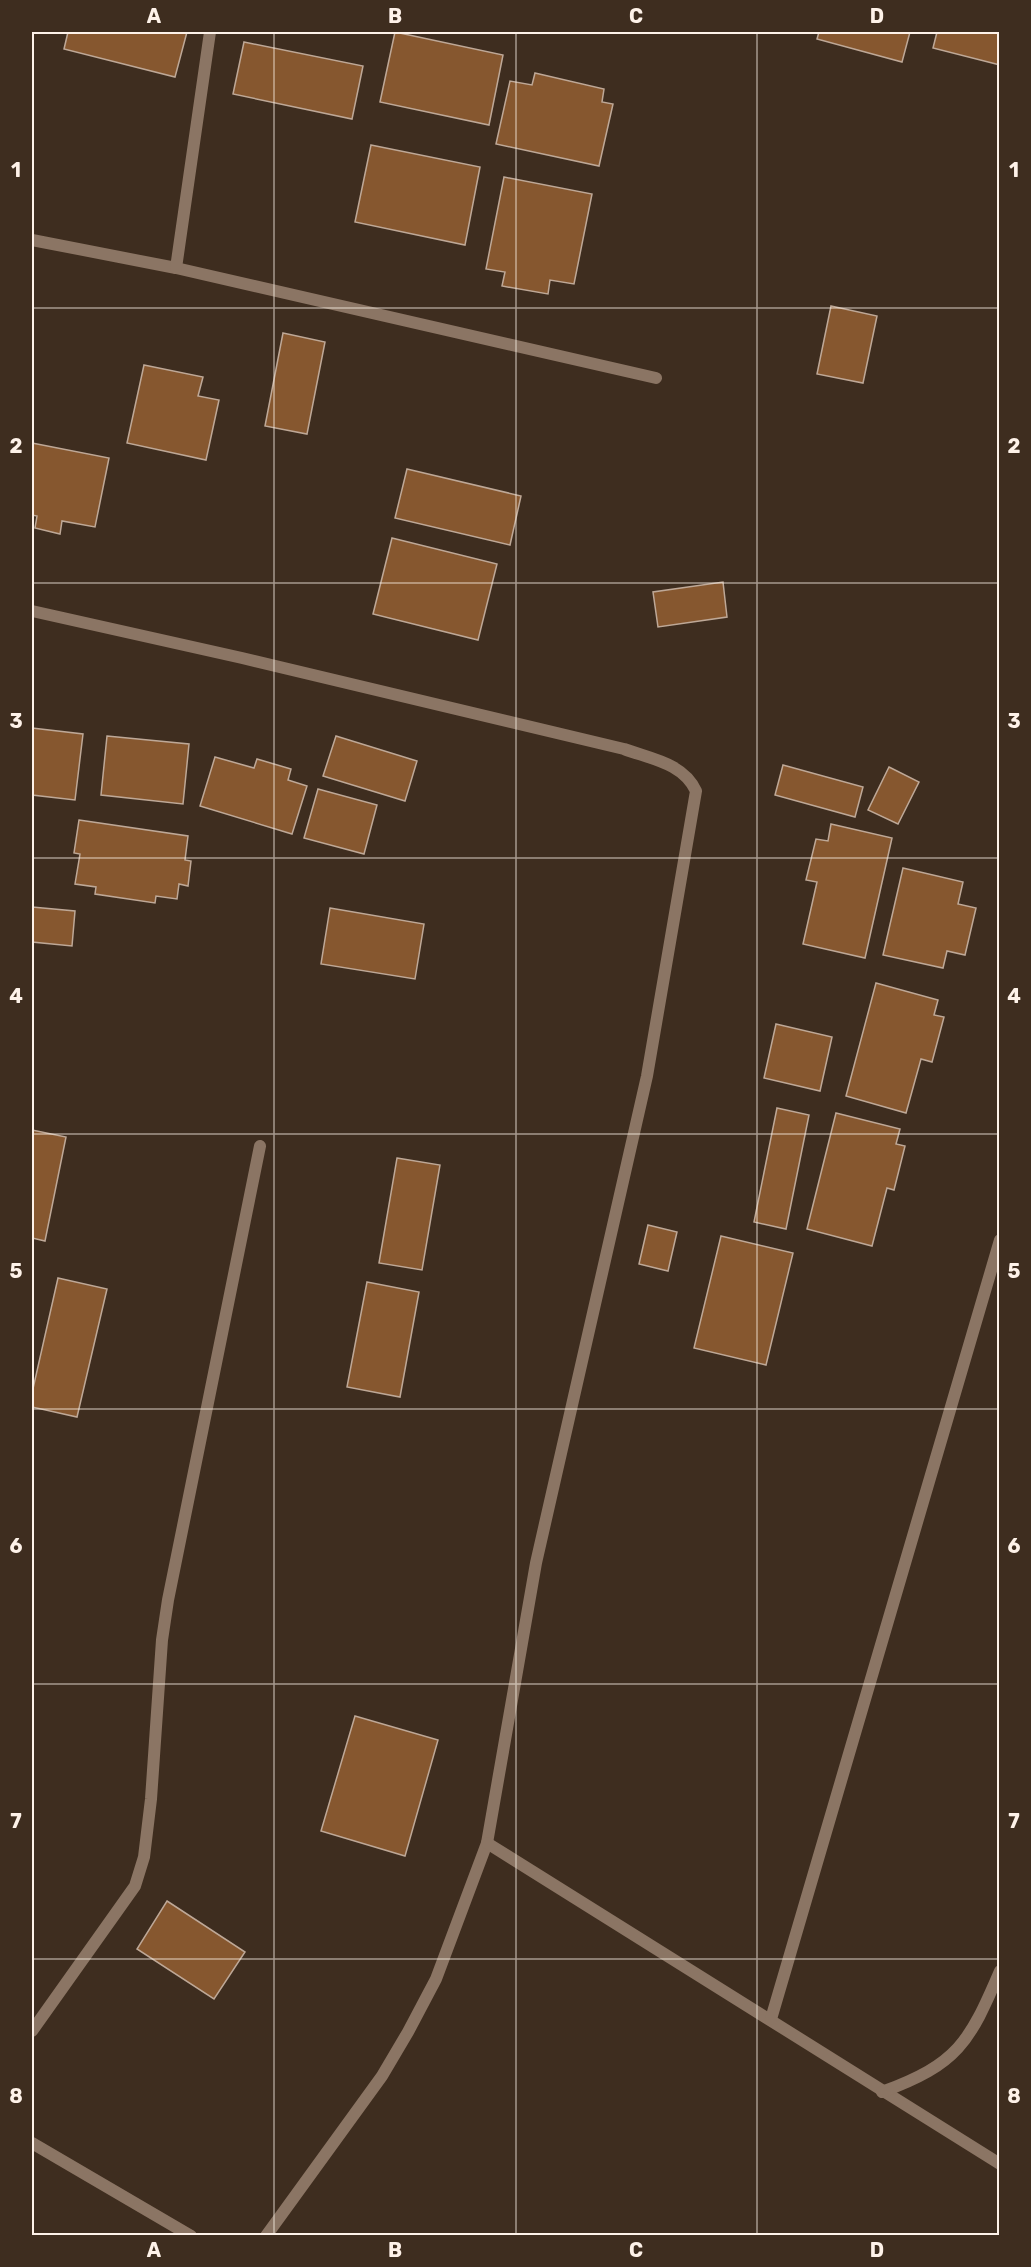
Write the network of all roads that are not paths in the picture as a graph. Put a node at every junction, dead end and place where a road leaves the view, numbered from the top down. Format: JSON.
{"nodes":[{"id":1,"x":210,"y":32,"type":"edge"},
{"id":2,"x":32,"y":240,"type":"edge"},
{"id":3,"x":176,"y":267,"type":"junction"},
{"id":4,"x":656,"y":378,"type":"dead end"},
{"id":5,"x":32,"y":611,"type":"edge"},
{"id":6,"x":260,"y":1146,"type":"dead end"},
{"id":7,"x":999,"y":1240,"type":"edge"},
{"id":8,"x":487,"y":1843,"type":"junction"},
{"id":9,"x":999,"y":1971,"type":"edge"},
{"id":10,"x":771,"y":2019,"type":"junction"},
{"id":11,"x":32,"y":2031,"type":"edge"},
{"id":12,"x":882,"y":2092,"type":"junction"},
{"id":13,"x":32,"y":2143,"type":"edge"},
{"id":14,"x":999,"y":2164,"type":"edge"},
{"id":15,"x":191,"y":2235,"type":"edge"},
{"id":16,"x":266,"y":2235,"type":"edge"}],
"edges":[{"from":1,"to":3,"type":"street"},
{"from":2,"to":3,"type":"street"},
{"from":3,"to":4,"type":"street"},
{"from":5,"to":8,"type":"street"},
{"from":6,"to":11,"type":"street"},
{"from":7,"to":10,"type":"street"},
{"from":8,"to":10,"type":"street"},
{"from":8,"to":16,"type":"street"},
{"from":9,"to":12,"type":"street"},
{"from":10,"to":12,"type":"street"},
{"from":12,"to":14,"type":"street"},
{"from":13,"to":15,"type":"street"}]}
